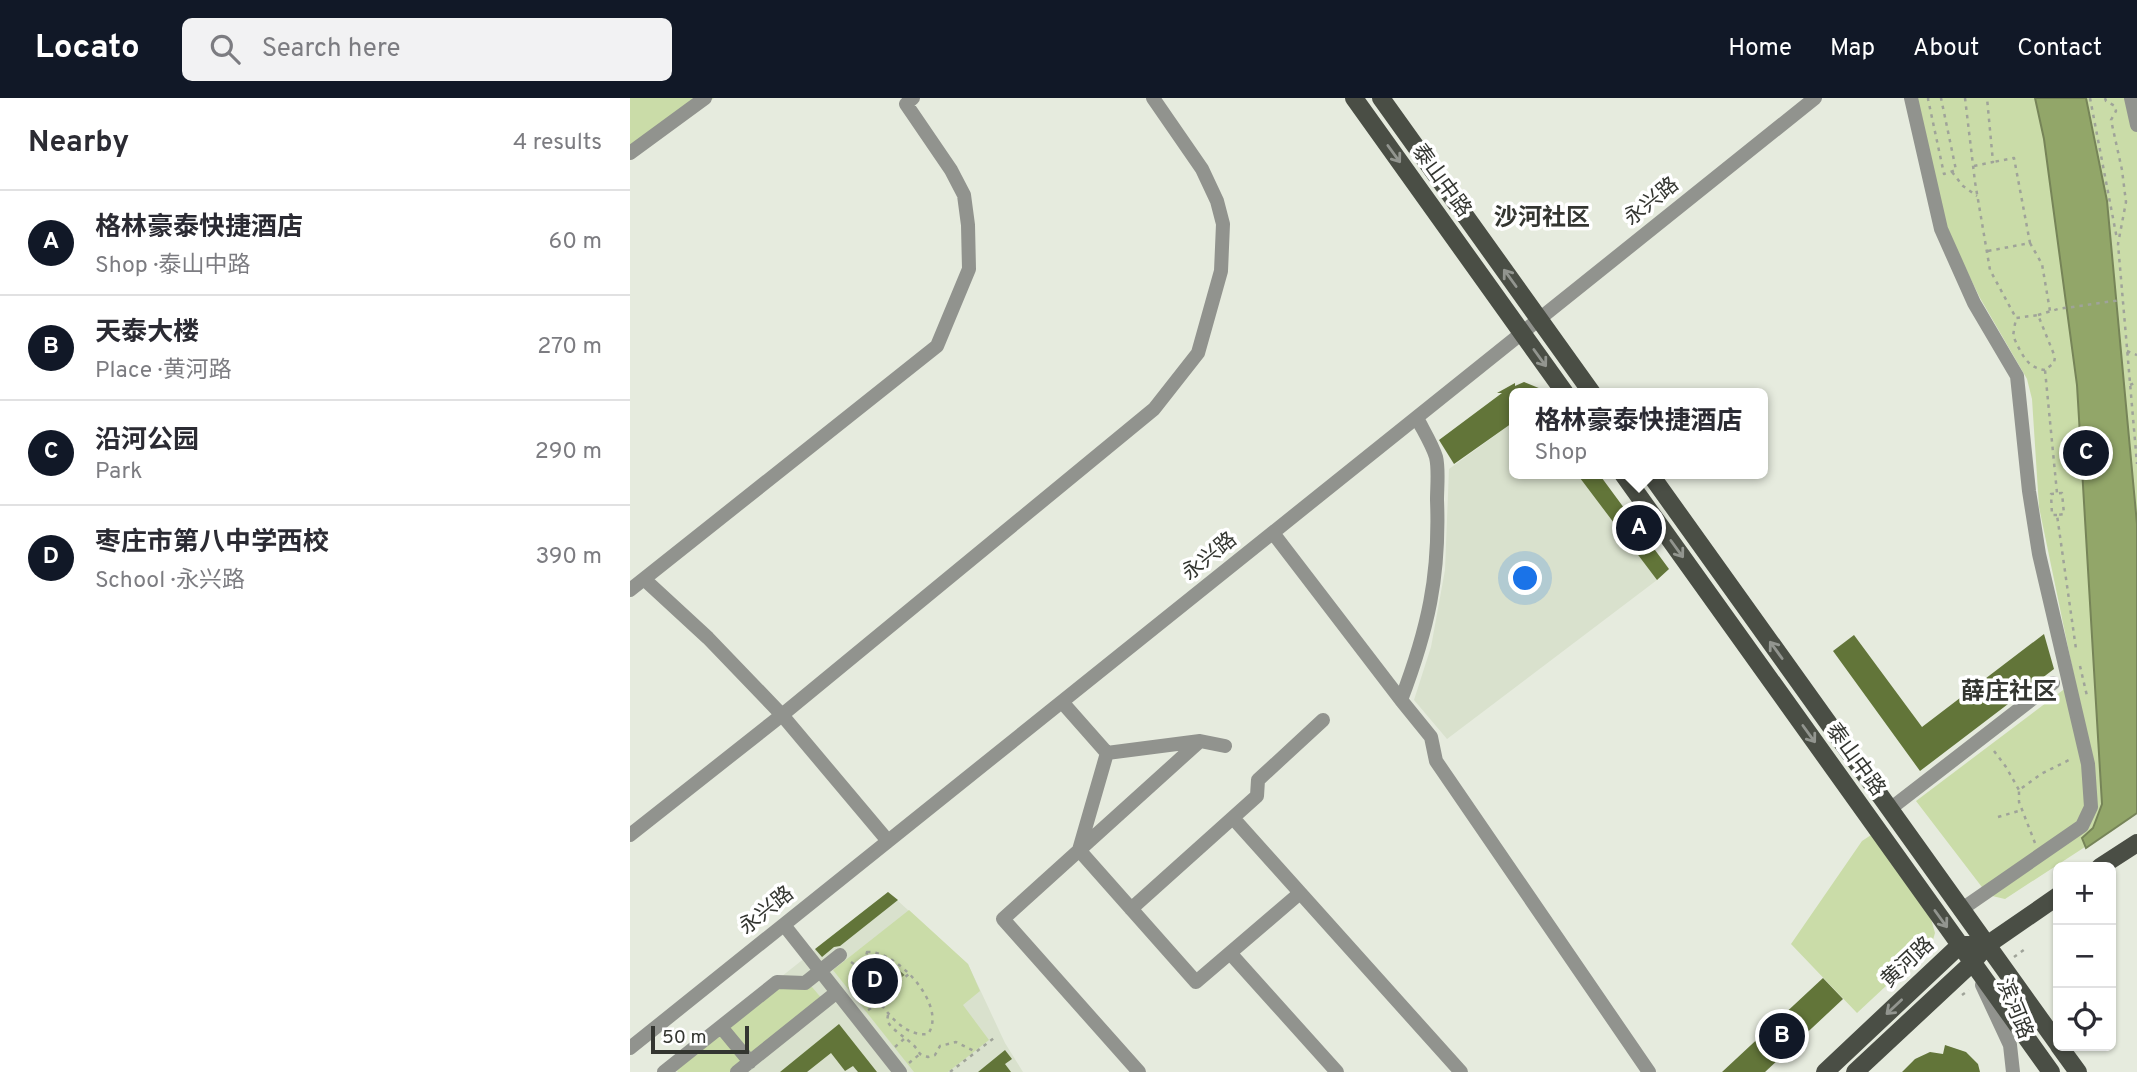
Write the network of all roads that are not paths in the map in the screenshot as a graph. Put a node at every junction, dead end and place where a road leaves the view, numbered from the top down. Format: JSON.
{"nodes":[{"id":1,"x":705,"y":98,"type":"edge"},
{"id":2,"x":913,"y":98,"type":"edge"},
{"id":3,"x":1153,"y":98,"type":"edge"},
{"id":4,"x":1354,"y":98,"type":"edge"},
{"id":5,"x":1381,"y":98,"type":"edge"},
{"id":6,"x":1815,"y":98,"type":"edge"},
{"id":7,"x":1911,"y":98,"type":"edge"},
{"id":8,"x":2131,"y":98,"type":"edge"},
{"id":9,"x":2137,"y":125,"type":"edge"},
{"id":10,"x":630,"y":153,"type":"edge"},
{"id":11,"x":1539,"y":319,"type":"junction"},
{"id":12,"x":1522,"y":333,"type":"junction"},
{"id":13,"x":1561,"y":388,"type":"edge"},
{"id":14,"x":1588,"y":388,"type":"edge"},
{"id":15,"x":1417,"y":418,"type":"junction"},
{"id":16,"x":1627,"y":479,"type":"edge"},
{"id":17,"x":1654,"y":479,"type":"edge"},
{"id":18,"x":1273,"y":533,"type":"junction"},
{"id":19,"x":644,"y":579,"type":"junction"},
{"id":20,"x":630,"y":590,"type":"edge"},
{"id":21,"x":2053,"y":683,"type":"dead end"},
{"id":22,"x":1401,"y":700,"type":"junction"},
{"id":23,"x":1062,"y":702,"type":"junction"},
{"id":24,"x":782,"y":715,"type":"junction"},
{"id":25,"x":1323,"y":720,"type":"dead end"},
{"id":26,"x":1200,"y":741,"type":"junction"},
{"id":27,"x":1225,"y":746,"type":"dead end"},
{"id":28,"x":1107,"y":753,"type":"junction"},
{"id":29,"x":1889,"y":809,"type":"junction"},
{"id":30,"x":1233,"y":818,"type":"junction"},
{"id":31,"x":630,"y":835,"type":"edge"},
{"id":32,"x":888,"y":841,"type":"junction"},
{"id":33,"x":2137,"y":843,"type":"edge"},
{"id":34,"x":1079,"y":850,"type":"junction"},
{"id":35,"x":2108,"y":862,"type":"edge"},
{"id":36,"x":1300,"y":893,"type":"junction"},
{"id":37,"x":2053,"y":899,"type":"edge"},
{"id":38,"x":1131,"y":909,"type":"junction"},
{"id":39,"x":1962,"y":909,"type":"junction"},
{"id":40,"x":783,"y":925,"type":"junction"},
{"id":41,"x":1960,"y":945,"type":"junction"},
{"id":42,"x":1987,"y":945,"type":"junction"},
{"id":43,"x":1230,"y":953,"type":"junction"},
{"id":44,"x":840,"y":956,"type":"dead end"},
{"id":45,"x":1972,"y":963,"type":"junction"},
{"id":46,"x":820,"y":971,"type":"junction"},
{"id":47,"x":837,"y":992,"type":"junction"},
{"id":48,"x":721,"y":1027,"type":"junction"},
{"id":49,"x":2053,"y":1037,"type":"edge"},
{"id":50,"x":630,"y":1048,"type":"edge"},
{"id":51,"x":2063,"y":1051,"type":"edge"},
{"id":52,"x":750,"y":1062,"type":"junction"},
{"id":53,"x":2076,"y":1070,"type":"edge"},
{"id":54,"x":669,"y":1071,"type":"edge"},
{"id":55,"x":737,"y":1072,"type":"edge"},
{"id":56,"x":901,"y":1072,"type":"edge"},
{"id":57,"x":1139,"y":1072,"type":"edge"},
{"id":58,"x":1337,"y":1072,"type":"edge"},
{"id":59,"x":1461,"y":1072,"type":"edge"},
{"id":60,"x":1648,"y":1072,"type":"edge"},
{"id":61,"x":1825,"y":1072,"type":"edge"},
{"id":62,"x":1855,"y":1072,"type":"edge"},
{"id":63,"x":2013,"y":1072,"type":"edge"},
{"id":64,"x":2051,"y":1072,"type":"edge"}],
"edges":[{"from":1,"to":10,"type":"street"},
{"from":2,"to":19,"type":"street"},
{"from":3,"to":24,"type":"street"},
{"from":4,"to":12,"type":"main road","name":"泰山中路","one_way":true},
{"from":11,"to":5,"type":"main road","name":"泰山中路","one_way":true},
{"from":6,"to":11,"type":"street","name":"永兴路"},
{"from":7,"to":39,"type":"street"},
{"from":8,"to":9,"type":"street"},
{"from":11,"to":12,"type":"street","name":"永兴路"},
{"from":11,"to":14,"type":"main road","name":"泰山中路"},
{"from":12,"to":13,"type":"main road","name":"泰山中路","one_way":true},
{"from":12,"to":15,"type":"street","name":"永兴路"},
{"from":15,"to":18,"type":"street","name":"永兴路"},
{"from":15,"to":22,"type":"street"},
{"from":16,"to":41,"type":"main road","name":"泰山中路","one_way":true},
{"from":29,"to":17,"type":"main road","name":"泰山中路","one_way":true},
{"from":18,"to":22,"type":"street"},
{"from":18,"to":23,"type":"street","name":"永兴路"},
{"from":19,"to":20,"type":"street"},
{"from":19,"to":24,"type":"street"},
{"from":21,"to":29,"type":"street"},
{"from":22,"to":60,"type":"street"},
{"from":23,"to":28,"type":"street"},
{"from":23,"to":32,"type":"street","name":"永兴路"},
{"from":24,"to":31,"type":"street"},
{"from":24,"to":32,"type":"street"},
{"from":25,"to":30,"type":"street"},
{"from":26,"to":27,"type":"street"},
{"from":26,"to":28,"type":"street"},
{"from":26,"to":34,"type":"street"},
{"from":28,"to":34,"type":"street"},
{"from":29,"to":39,"type":"main road","name":"泰山中路"},
{"from":30,"to":36,"type":"street"},
{"from":30,"to":38,"type":"street"},
{"from":32,"to":40,"type":"street","name":"永兴路"},
{"from":33,"to":35,"type":"main road"},
{"from":34,"to":38,"type":"street"},
{"from":34,"to":57,"type":"street"},
{"from":36,"to":43,"type":"street"},
{"from":36,"to":59,"type":"street"},
{"from":37,"to":42,"type":"main road"},
{"from":38,"to":43,"type":"street"},
{"from":39,"to":42,"type":"main road","name":"泰山中路"},
{"from":40,"to":46,"type":"street"},
{"from":40,"to":50,"type":"street","name":"永兴路"},
{"from":41,"to":42,"type":"main road","name":"黄河路"},
{"from":41,"to":45,"type":"main road","name":"泰山中路"},
{"from":41,"to":61,"type":"main road","name":"黄河路","one_way":true},
{"from":42,"to":45,"type":"main road","name":"黄河路"},
{"from":42,"to":49,"type":"main road","name":"泰山中路"},
{"from":43,"to":58,"type":"street"},
{"from":44,"to":46,"type":"street"},
{"from":45,"to":62,"type":"main road","name":"黄河路"},
{"from":45,"to":63,"type":"street","name":"滨河路"},
{"from":45,"to":64,"type":"main road","name":"泰山中路"},
{"from":46,"to":47,"type":"street"},
{"from":46,"to":48,"type":"street"},
{"from":47,"to":52,"type":"street"},
{"from":47,"to":56,"type":"street"},
{"from":48,"to":52,"type":"street"},
{"from":48,"to":54,"type":"street"},
{"from":51,"to":53,"type":"main road","name":"泰山中路"},
{"from":52,"to":55,"type":"street"}]}
